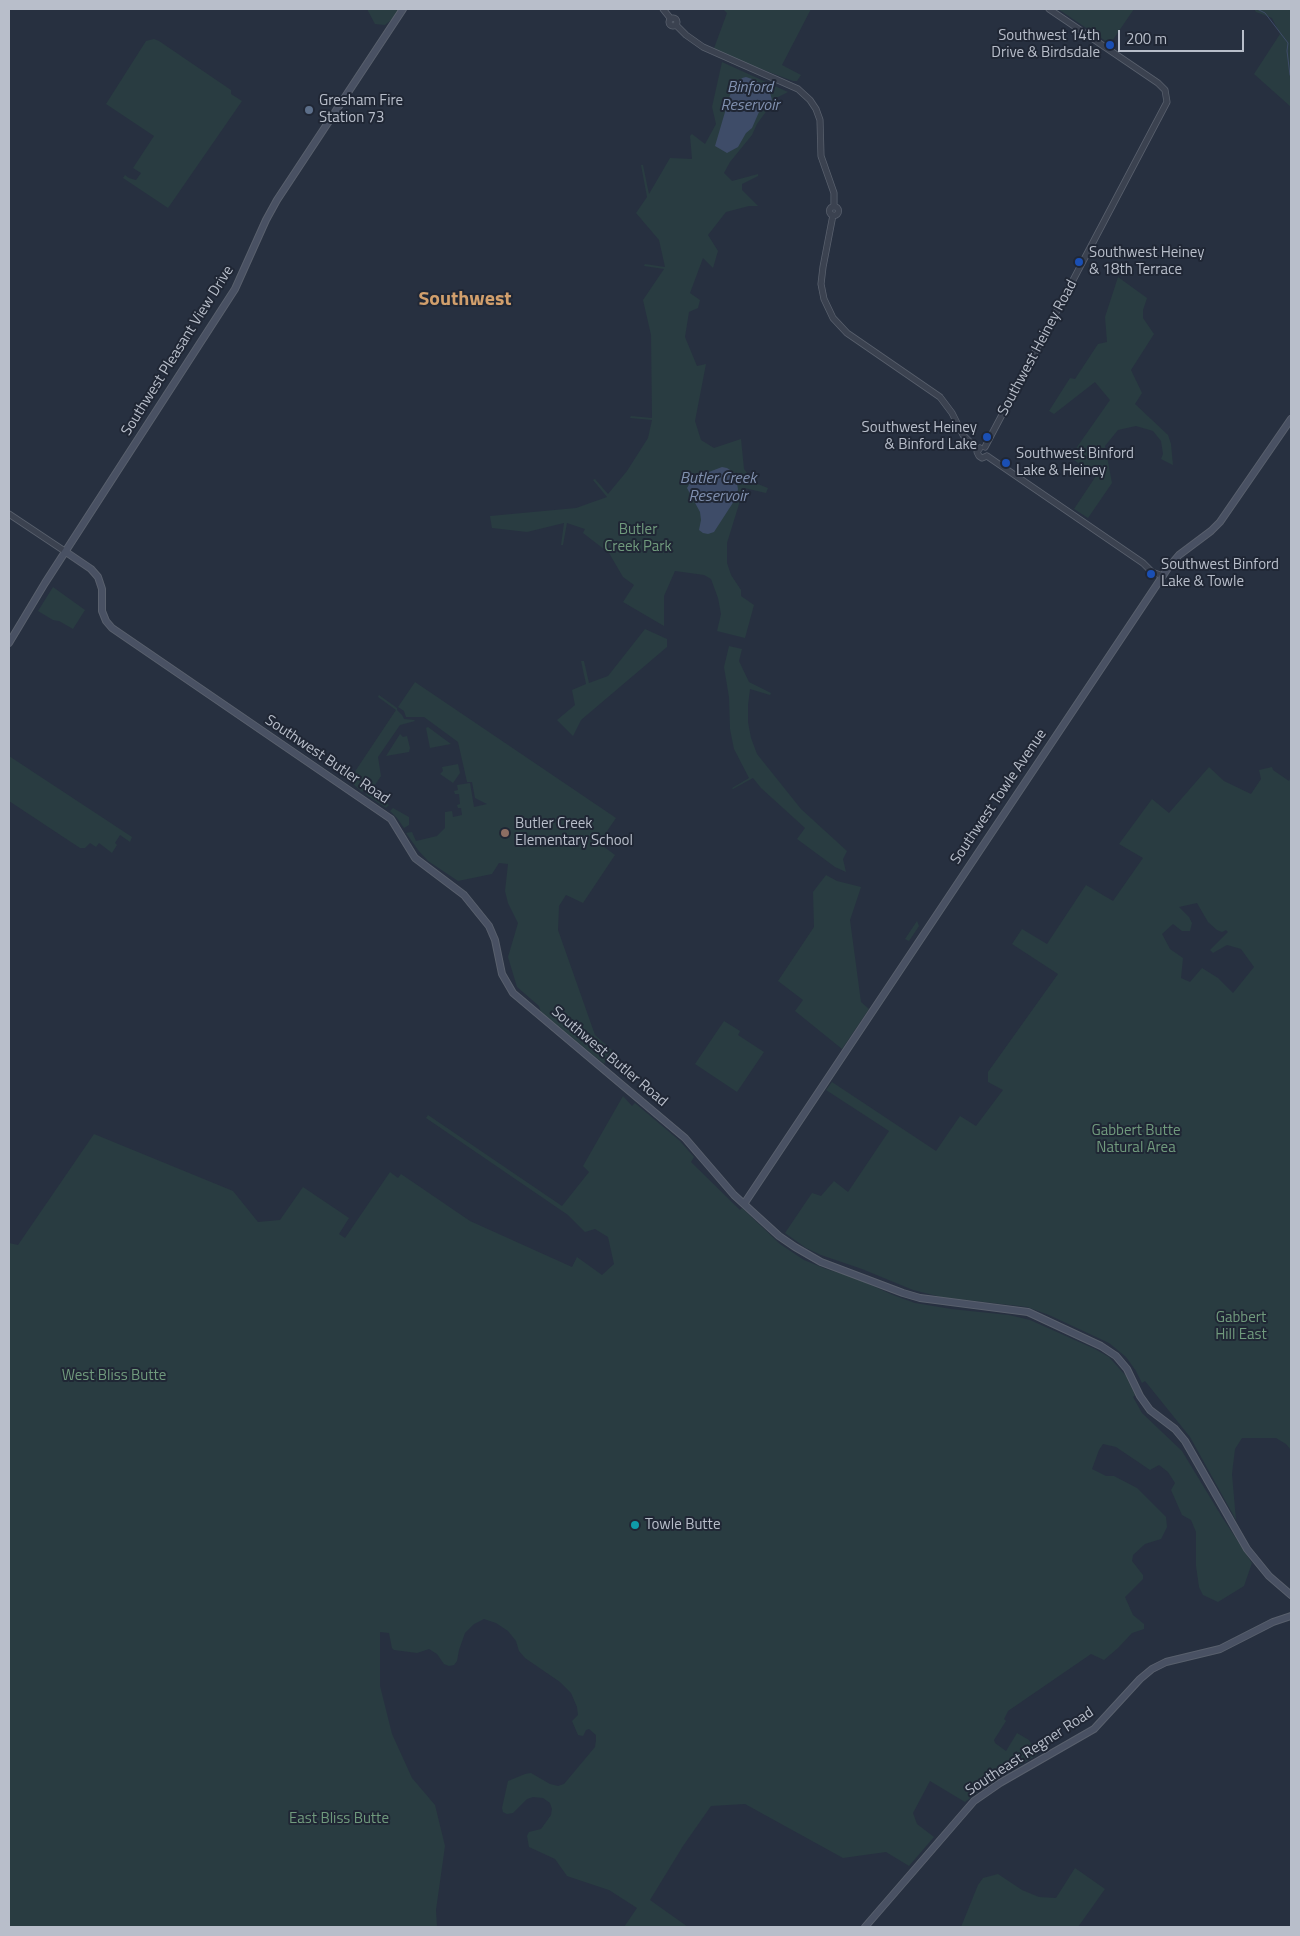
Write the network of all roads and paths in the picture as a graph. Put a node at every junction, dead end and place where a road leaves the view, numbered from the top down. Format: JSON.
{"nodes":[{"id":1,"x":402,"y":9,"type":"edge"},
{"id":2,"x":663,"y":9,"type":"edge"},
{"id":3,"x":1049,"y":9,"type":"edge"},
{"id":4,"x":1291,"y":419,"type":"edge"},
{"id":5,"x":986,"y":448,"type":"junction"},
{"id":6,"x":978,"y":450,"type":"junction"},
{"id":7,"x":988,"y":456,"type":"junction"},
{"id":8,"x":9,"y":514,"type":"edge"},
{"id":9,"x":66,"y":552,"type":"junction"},
{"id":10,"x":1163,"y":576,"type":"junction"},
{"id":11,"x":9,"y":643,"type":"edge"},
{"id":12,"x":744,"y":1204,"type":"junction"},
{"id":13,"x":1291,"y":1595,"type":"edge"},
{"id":14,"x":1291,"y":1616,"type":"edge"},
{"id":15,"x":865,"y":1927,"type":"edge"}],
"edges":[{"from":1,"to":9,"type":"main road","name":"Southwest Pleasant View Drive"},
{"from":2,"to":6,"type":"street"},
{"from":3,"to":5,"type":"street","name":"Southwest Heiney Road"},
{"from":4,"to":10,"type":"main road","name":"Southwest Towle Avenue"},
{"from":5,"to":6,"type":"street"},
{"from":5,"to":7,"type":"street"},
{"from":6,"to":7,"type":"street"},
{"from":7,"to":10,"type":"street"},
{"from":8,"to":9,"type":"street"},
{"from":9,"to":11,"type":"main road","name":"Southwest Pleasant View Drive"},
{"from":9,"to":12,"type":"main road","name":"Southwest Butler Road"},
{"from":10,"to":12,"type":"main road","name":"Southwest Towle Avenue"},
{"from":12,"to":13,"type":"main road","name":"Southwest Butler Road"},
{"from":14,"to":15,"type":"main road","name":"Southeast Regner Road"}]}
